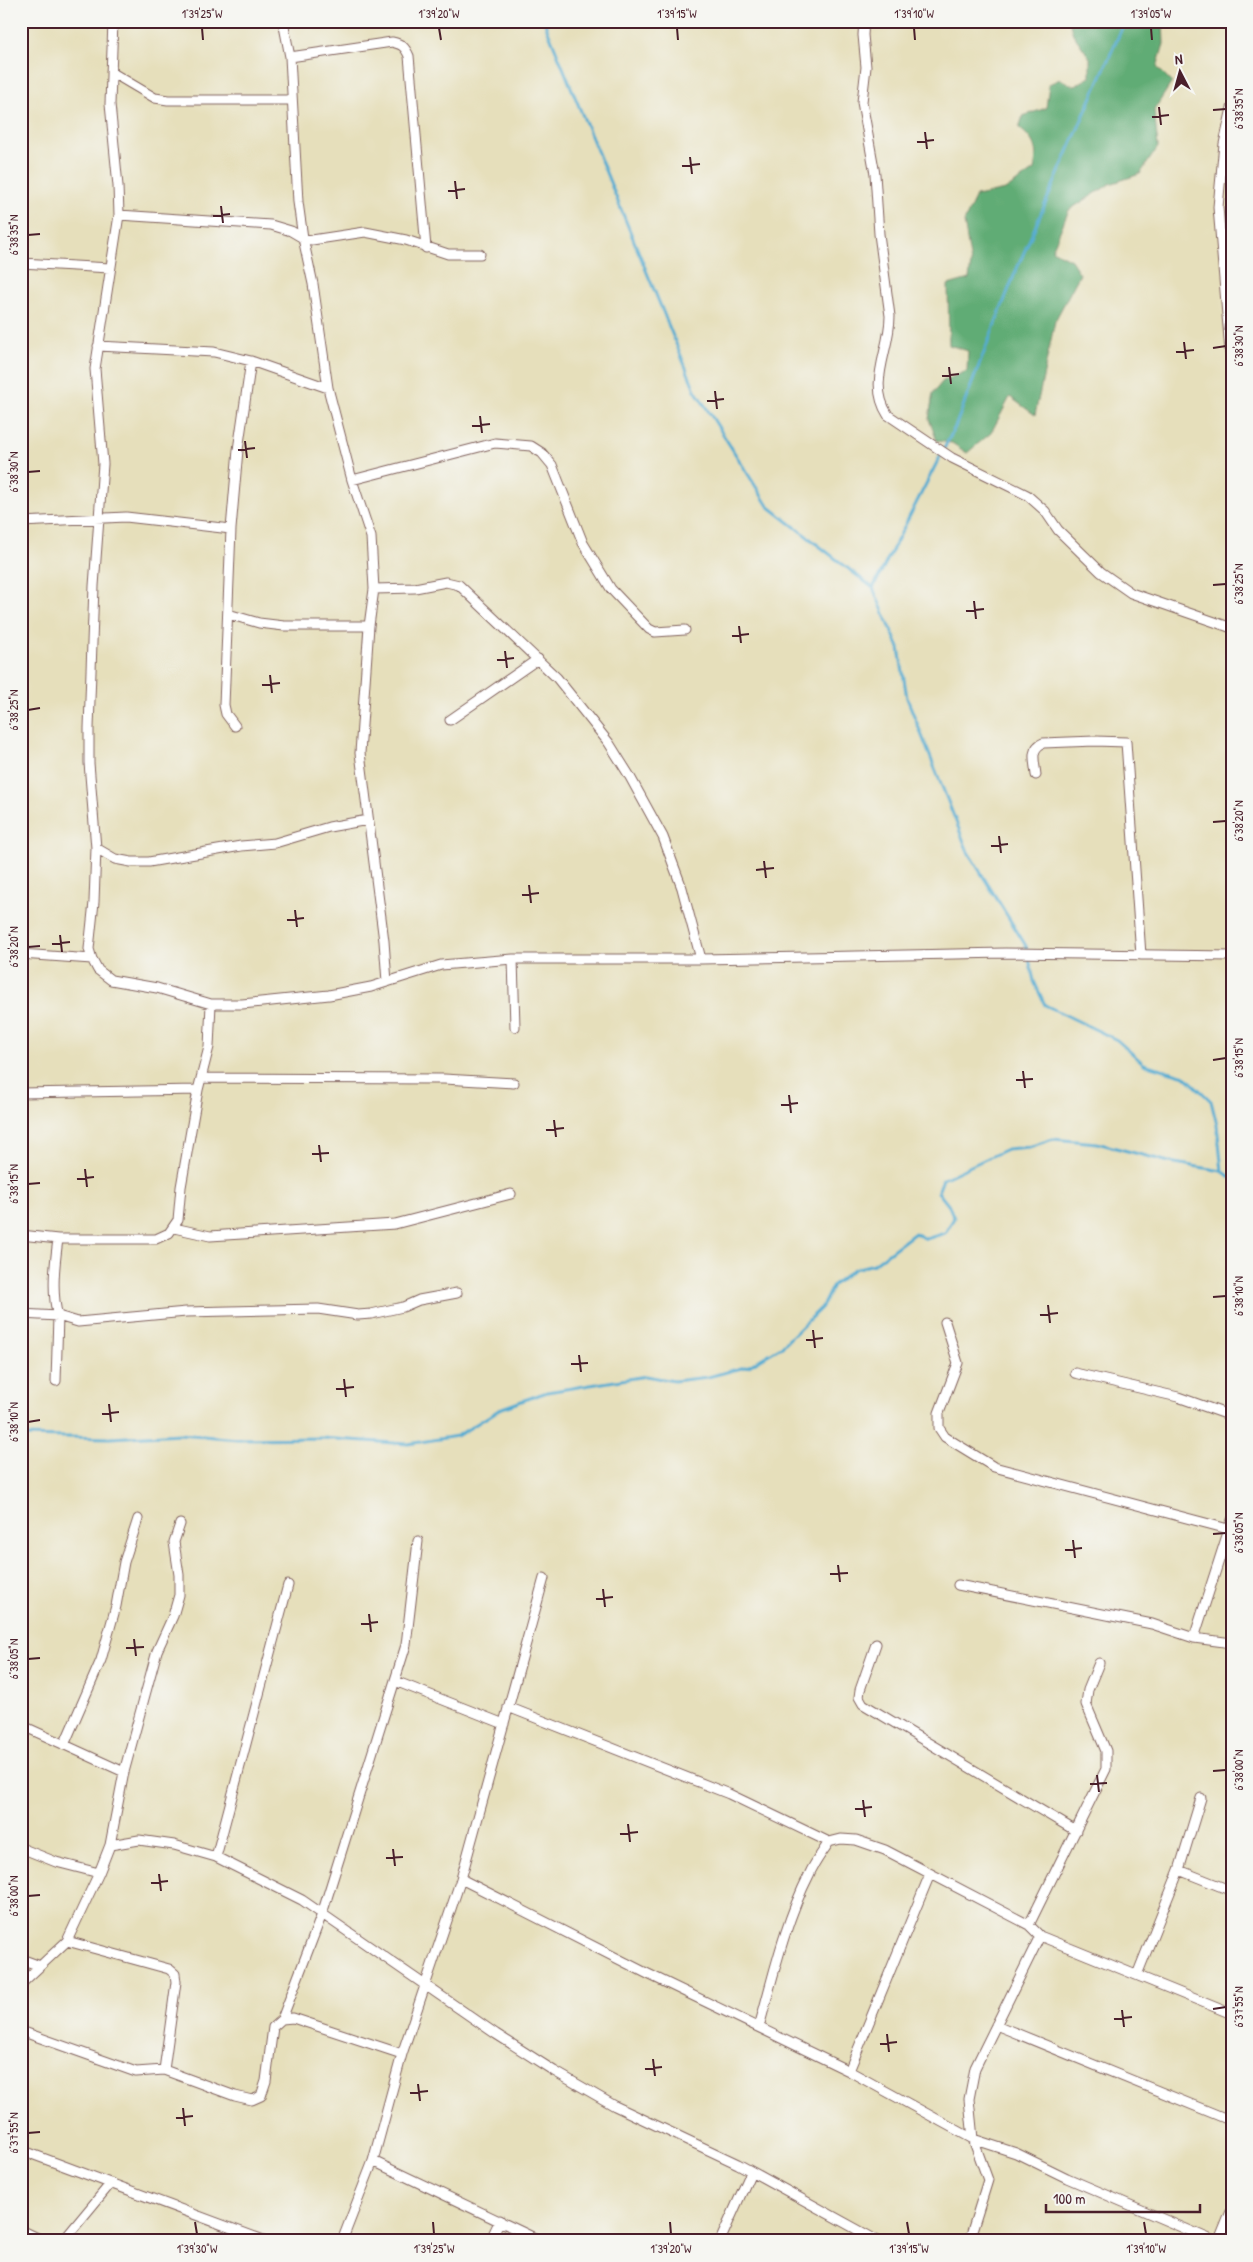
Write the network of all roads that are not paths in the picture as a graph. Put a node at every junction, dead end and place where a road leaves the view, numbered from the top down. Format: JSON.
{"nodes":[{"id":1,"x":113,"y":21,"type":"edge"},
{"id":2,"x":283,"y":21,"type":"edge"},
{"id":3,"x":864,"y":21,"type":"edge"},
{"id":4,"x":290,"y":57,"type":"junction"},
{"id":5,"x":111,"y":72,"type":"junction"},
{"id":6,"x":292,"y":100,"type":"junction"},
{"id":7,"x":1232,"y":108,"type":"edge"},
{"id":8,"x":1228,"y":144,"type":"edge"},
{"id":9,"x":119,"y":215,"type":"junction"},
{"id":10,"x":303,"y":238,"type":"junction"},
{"id":11,"x":426,"y":248,"type":"junction"},
{"id":12,"x":480,"y":254,"type":"dead end"},
{"id":13,"x":21,"y":263,"type":"edge"},
{"id":14,"x":110,"y":268,"type":"junction"},
{"id":15,"x":98,"y":346,"type":"junction"},
{"id":16,"x":251,"y":361,"type":"junction"},
{"id":17,"x":1232,"y":375,"type":"edge"},
{"id":18,"x":328,"y":388,"type":"junction"},
{"id":19,"x":352,"y":480,"type":"junction"},
{"id":20,"x":100,"y":519,"type":"junction"},
{"id":21,"x":21,"y":522,"type":"edge"},
{"id":22,"x":231,"y":529,"type":"junction"},
{"id":23,"x":374,"y":589,"type":"junction"},
{"id":24,"x":228,"y":614,"type":"junction"},
{"id":25,"x":369,"y":626,"type":"junction"},
{"id":26,"x":1232,"y":628,"type":"edge"},
{"id":27,"x":686,"y":630,"type":"dead end"},
{"id":28,"x":538,"y":659,"type":"junction"},
{"id":29,"x":450,"y":720,"type":"dead end"},
{"id":30,"x":235,"y":726,"type":"dead end"},
{"id":31,"x":1036,"y":775,"type":"dead end"},
{"id":32,"x":368,"y":820,"type":"junction"},
{"id":33,"x":96,"y":848,"type":"junction"},
{"id":34,"x":21,"y":954,"type":"edge"},
{"id":35,"x":1141,"y":955,"type":"junction"},
{"id":36,"x":1232,"y":956,"type":"edge"},
{"id":37,"x":92,"y":959,"type":"junction"},
{"id":38,"x":513,"y":959,"type":"junction"},
{"id":39,"x":702,"y":960,"type":"junction"},
{"id":40,"x":387,"y":982,"type":"junction"},
{"id":41,"x":211,"y":1004,"type":"junction"},
{"id":42,"x":515,"y":1027,"type":"dead end"},
{"id":43,"x":201,"y":1078,"type":"junction"},
{"id":44,"x":514,"y":1082,"type":"dead end"},
{"id":45,"x":198,"y":1090,"type":"junction"},
{"id":46,"x":21,"y":1093,"type":"edge"},
{"id":47,"x":511,"y":1194,"type":"dead end"},
{"id":48,"x":174,"y":1228,"type":"junction"},
{"id":49,"x":21,"y":1235,"type":"edge"},
{"id":50,"x":58,"y":1239,"type":"junction"},
{"id":51,"x":457,"y":1293,"type":"dead end"},
{"id":52,"x":21,"y":1314,"type":"edge"},
{"id":53,"x":58,"y":1316,"type":"junction"},
{"id":54,"x":945,"y":1322,"type":"dead end"},
{"id":55,"x":1074,"y":1373,"type":"dead end"},
{"id":56,"x":56,"y":1382,"type":"dead end"},
{"id":57,"x":1232,"y":1418,"type":"edge"},
{"id":58,"x":138,"y":1520,"type":"dead end"},
{"id":59,"x":1232,"y":1520,"type":"edge"},
{"id":60,"x":180,"y":1524,"type":"dead end"},
{"id":61,"x":1231,"y":1530,"type":"edge"},
{"id":62,"x":418,"y":1542,"type":"dead end"},
{"id":63,"x":544,"y":1578,"type":"dead end"},
{"id":64,"x":288,"y":1585,"type":"dead end"},
{"id":65,"x":958,"y":1585,"type":"dead end"},
{"id":66,"x":1194,"y":1638,"type":"junction"},
{"id":67,"x":1232,"y":1643,"type":"edge"},
{"id":68,"x":876,"y":1644,"type":"dead end"},
{"id":69,"x":1099,"y":1663,"type":"dead end"},
{"id":70,"x":395,"y":1681,"type":"junction"},
{"id":71,"x":508,"y":1707,"type":"junction"},
{"id":72,"x":504,"y":1724,"type":"junction"},
{"id":73,"x":21,"y":1725,"type":"edge"},
{"id":74,"x":64,"y":1745,"type":"junction"},
{"id":75,"x":124,"y":1772,"type":"junction"},
{"id":76,"x":1201,"y":1798,"type":"dead end"},
{"id":77,"x":1076,"y":1831,"type":"junction"},
{"id":78,"x":829,"y":1842,"type":"junction"},
{"id":79,"x":110,"y":1845,"type":"junction"},
{"id":80,"x":21,"y":1848,"type":"edge"},
{"id":81,"x":216,"y":1857,"type":"junction"},
{"id":82,"x":1179,"y":1870,"type":"junction"},
{"id":83,"x":100,"y":1873,"type":"junction"},
{"id":84,"x":930,"y":1874,"type":"junction"},
{"id":85,"x":461,"y":1879,"type":"junction"},
{"id":86,"x":1232,"y":1891,"type":"edge"},
{"id":87,"x":322,"y":1914,"type":"junction"},
{"id":88,"x":1028,"y":1925,"type":"junction"},
{"id":89,"x":1040,"y":1936,"type":"junction"},
{"id":90,"x":67,"y":1941,"type":"junction"},
{"id":91,"x":21,"y":1959,"type":"edge"},
{"id":92,"x":40,"y":1966,"type":"junction"},
{"id":93,"x":1137,"y":1975,"type":"junction"},
{"id":94,"x":21,"y":1984,"type":"edge"},
{"id":95,"x":426,"y":1986,"type":"junction"},
{"id":96,"x":1232,"y":2014,"type":"edge"},
{"id":97,"x":282,"y":2019,"type":"junction"},
{"id":98,"x":996,"y":2025,"type":"junction"},
{"id":99,"x":759,"y":2027,"type":"junction"},
{"id":100,"x":21,"y":2030,"type":"edge"},
{"id":101,"x":402,"y":2054,"type":"junction"},
{"id":102,"x":164,"y":2070,"type":"junction"},
{"id":103,"x":849,"y":2071,"type":"junction"},
{"id":104,"x":1232,"y":2121,"type":"edge"},
{"id":105,"x":973,"y":2139,"type":"junction"},
{"id":106,"x":21,"y":2150,"type":"edge"},
{"id":107,"x":373,"y":2161,"type":"junction"},
{"id":108,"x":751,"y":2172,"type":"junction"},
{"id":109,"x":111,"y":2183,"type":"junction"},
{"id":110,"x":1232,"y":2209,"type":"edge"},
{"id":111,"x":500,"y":2220,"type":"junction"},
{"id":112,"x":21,"y":2230,"type":"edge"},
{"id":113,"x":44,"y":2241,"type":"edge"},
{"id":114,"x":63,"y":2241,"type":"edge"},
{"id":115,"x":266,"y":2241,"type":"edge"},
{"id":116,"x":342,"y":2241,"type":"edge"},
{"id":117,"x":490,"y":2241,"type":"edge"},
{"id":118,"x":541,"y":2241,"type":"edge"},
{"id":119,"x":720,"y":2241,"type":"edge"},
{"id":120,"x":878,"y":2241,"type":"edge"},
{"id":121,"x":969,"y":2241,"type":"edge"},
{"id":122,"x":1214,"y":2241,"type":"edge"},
{"id":123,"x":1219,"y":2241,"type":"edge"}],
"edges":[{"from":1,"to":5,"type":"street"},
{"from":2,"to":4,"type":"street"},
{"from":3,"to":26,"type":"street"},
{"from":4,"to":6,"type":"street"},
{"from":4,"to":11,"type":"street"},
{"from":5,"to":6,"type":"street"},
{"from":5,"to":9,"type":"street"},
{"from":6,"to":10,"type":"street"},
{"from":7,"to":8,"type":"street"},
{"from":8,"to":17,"type":"street"},
{"from":9,"to":10,"type":"street"},
{"from":9,"to":14,"type":"street"},
{"from":10,"to":11,"type":"street"},
{"from":10,"to":18,"type":"street"},
{"from":11,"to":12,"type":"street"},
{"from":13,"to":14,"type":"street"},
{"from":14,"to":15,"type":"street"},
{"from":15,"to":16,"type":"street"},
{"from":15,"to":20,"type":"street"},
{"from":16,"to":18,"type":"street"},
{"from":16,"to":22,"type":"street"},
{"from":18,"to":19,"type":"street"},
{"from":19,"to":23,"type":"street"},
{"from":19,"to":27,"type":"street"},
{"from":20,"to":21,"type":"street"},
{"from":20,"to":22,"type":"street"},
{"from":20,"to":33,"type":"street"},
{"from":22,"to":24,"type":"street"},
{"from":23,"to":25,"type":"street"},
{"from":23,"to":28,"type":"street"},
{"from":24,"to":25,"type":"street"},
{"from":24,"to":30,"type":"street"},
{"from":25,"to":32,"type":"street"},
{"from":28,"to":29,"type":"street"},
{"from":28,"to":39,"type":"street"},
{"from":31,"to":35,"type":"street"},
{"from":32,"to":33,"type":"street"},
{"from":32,"to":40,"type":"street"},
{"from":33,"to":37,"type":"street"},
{"from":34,"to":37,"type":"street"},
{"from":35,"to":36,"type":"street"},
{"from":35,"to":39,"type":"street"},
{"from":37,"to":41,"type":"street"},
{"from":38,"to":39,"type":"street"},
{"from":38,"to":40,"type":"street"},
{"from":38,"to":42,"type":"street"},
{"from":40,"to":41,"type":"street"},
{"from":41,"to":43,"type":"street"},
{"from":43,"to":44,"type":"street"},
{"from":43,"to":45,"type":"street"},
{"from":45,"to":46,"type":"street"},
{"from":45,"to":48,"type":"street"},
{"from":47,"to":48,"type":"street"},
{"from":48,"to":50,"type":"street"},
{"from":49,"to":50,"type":"street"},
{"from":50,"to":53,"type":"street"},
{"from":51,"to":53,"type":"street"},
{"from":52,"to":53,"type":"street"},
{"from":53,"to":56,"type":"street"},
{"from":54,"to":61,"type":"street"},
{"from":55,"to":57,"type":"street"},
{"from":58,"to":74,"type":"street"},
{"from":59,"to":61,"type":"street"},
{"from":60,"to":75,"type":"street"},
{"from":61,"to":66,"type":"street"},
{"from":62,"to":70,"type":"street"},
{"from":63,"to":71,"type":"street"},
{"from":64,"to":81,"type":"street"},
{"from":65,"to":66,"type":"street"},
{"from":66,"to":67,"type":"street"},
{"from":68,"to":77,"type":"street"},
{"from":69,"to":77,"type":"street"},
{"from":70,"to":72,"type":"street"},
{"from":70,"to":87,"type":"street"},
{"from":71,"to":72,"type":"street"},
{"from":71,"to":78,"type":"street"},
{"from":72,"to":85,"type":"street"},
{"from":73,"to":74,"type":"street"},
{"from":74,"to":75,"type":"street"},
{"from":75,"to":79,"type":"street"},
{"from":76,"to":82,"type":"street"},
{"from":77,"to":88,"type":"street"},
{"from":78,"to":84,"type":"street"},
{"from":78,"to":99,"type":"street"},
{"from":79,"to":81,"type":"street"},
{"from":79,"to":83,"type":"street"},
{"from":80,"to":83,"type":"street"},
{"from":81,"to":87,"type":"street"},
{"from":82,"to":86,"type":"street"},
{"from":82,"to":93,"type":"street"},
{"from":83,"to":90,"type":"street"},
{"from":84,"to":88,"type":"street"},
{"from":84,"to":103,"type":"street"},
{"from":85,"to":95,"type":"street"},
{"from":85,"to":99,"type":"street"},
{"from":87,"to":95,"type":"street"},
{"from":87,"to":97,"type":"street"},
{"from":88,"to":89,"type":"street"},
{"from":89,"to":93,"type":"street"},
{"from":89,"to":98,"type":"street"},
{"from":90,"to":92,"type":"street"},
{"from":90,"to":102,"type":"street"},
{"from":91,"to":92,"type":"street"},
{"from":92,"to":94,"type":"street"},
{"from":93,"to":96,"type":"street"},
{"from":95,"to":101,"type":"street"},
{"from":95,"to":108,"type":"street"},
{"from":97,"to":101,"type":"street"},
{"from":97,"to":102,"type":"street"},
{"from":98,"to":104,"type":"street"},
{"from":98,"to":105,"type":"street"},
{"from":99,"to":103,"type":"street"},
{"from":100,"to":102,"type":"street"},
{"from":101,"to":107,"type":"street"},
{"from":103,"to":105,"type":"street"},
{"from":105,"to":121,"type":"street"},
{"from":105,"to":122,"type":"street"},
{"from":106,"to":109,"type":"street"},
{"from":107,"to":111,"type":"street"},
{"from":107,"to":116,"type":"street"},
{"from":108,"to":119,"type":"street"},
{"from":108,"to":120,"type":"street"},
{"from":109,"to":114,"type":"street"},
{"from":109,"to":115,"type":"street"},
{"from":110,"to":123,"type":"street"},
{"from":111,"to":117,"type":"street"},
{"from":111,"to":118,"type":"street"},
{"from":112,"to":113,"type":"street"}]}
